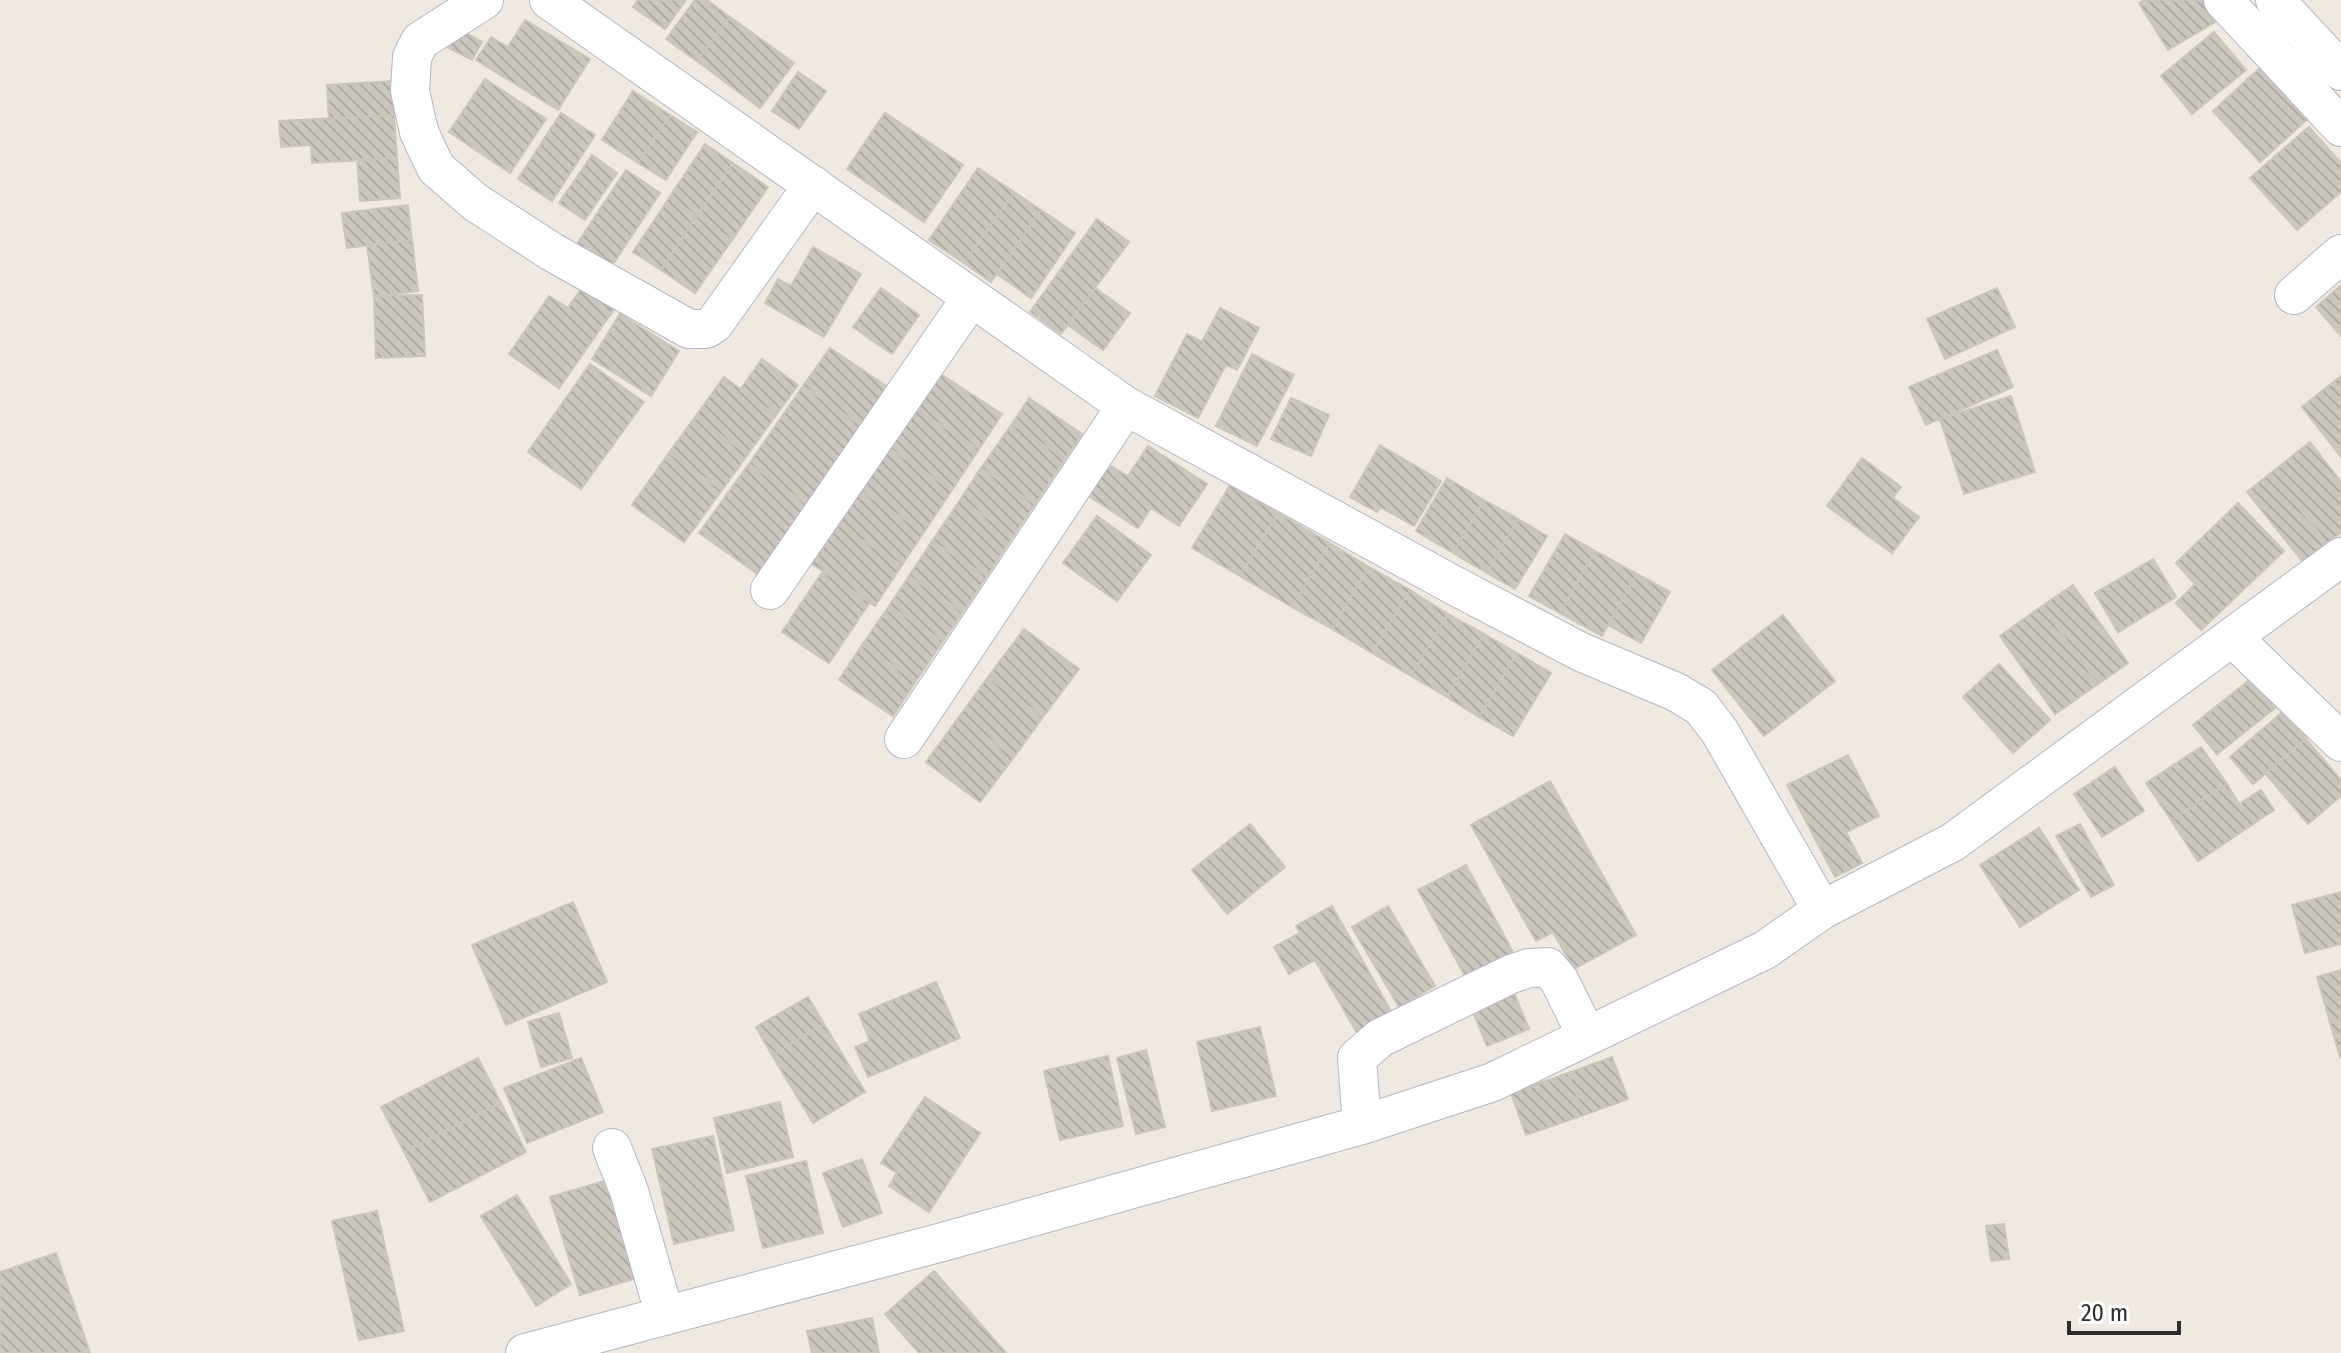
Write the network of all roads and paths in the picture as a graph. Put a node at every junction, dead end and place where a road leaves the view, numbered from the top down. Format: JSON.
{"nodes":[{"id":1,"x":484,"y":0,"type":"edge"},
{"id":2,"x":549,"y":0,"type":"edge"},
{"id":3,"x":2223,"y":0,"type":"edge"},
{"id":4,"x":2294,"y":6,"type":"edge"},
{"id":5,"x":2341,"y":71,"type":"edge"},
{"id":6,"x":2341,"y":127,"type":"edge"},
{"id":7,"x":813,"y":185,"type":"junction"},
{"id":8,"x":2341,"y":254,"type":"edge"},
{"id":9,"x":2294,"y":295,"type":"dead end"},
{"id":10,"x":971,"y":298,"type":"junction"},
{"id":11,"x":1126,"y":406,"type":"junction"},
{"id":12,"x":2341,"y":557,"type":"edge"},
{"id":13,"x":770,"y":590,"type":"dead end"},
{"id":14,"x":2233,"y":638,"type":"junction"},
{"id":15,"x":904,"y":739,"type":"dead end"},
{"id":16,"x":2341,"y":742,"type":"edge"},
{"id":17,"x":1822,"y":910,"type":"junction"},
{"id":18,"x":1587,"y":1036,"type":"junction"},
{"id":19,"x":1362,"y":1125,"type":"junction"},
{"id":20,"x":612,"y":1148,"type":"dead end"},
{"id":21,"x":665,"y":1316,"type":"junction"},
{"id":22,"x":525,"y":1353,"type":"edge"}],
"edges":[{"from":1,"to":7,"type":"street"},
{"from":2,"to":7,"type":"street"},
{"from":3,"to":6,"type":"street"},
{"from":4,"to":5,"type":"street"},
{"from":7,"to":10,"type":"street"},
{"from":8,"to":9,"type":"street"},
{"from":10,"to":11,"type":"street"},
{"from":10,"to":13,"type":"street"},
{"from":11,"to":15,"type":"street"},
{"from":11,"to":17,"type":"street"},
{"from":12,"to":14,"type":"street"},
{"from":14,"to":16,"type":"street"},
{"from":14,"to":17,"type":"street"},
{"from":17,"to":18,"type":"street"},
{"from":18,"to":19,"type":"street"},
{"from":18,"to":19,"type":"street"},
{"from":19,"to":21,"type":"street"},
{"from":20,"to":21,"type":"street"},
{"from":21,"to":22,"type":"street"}]}
